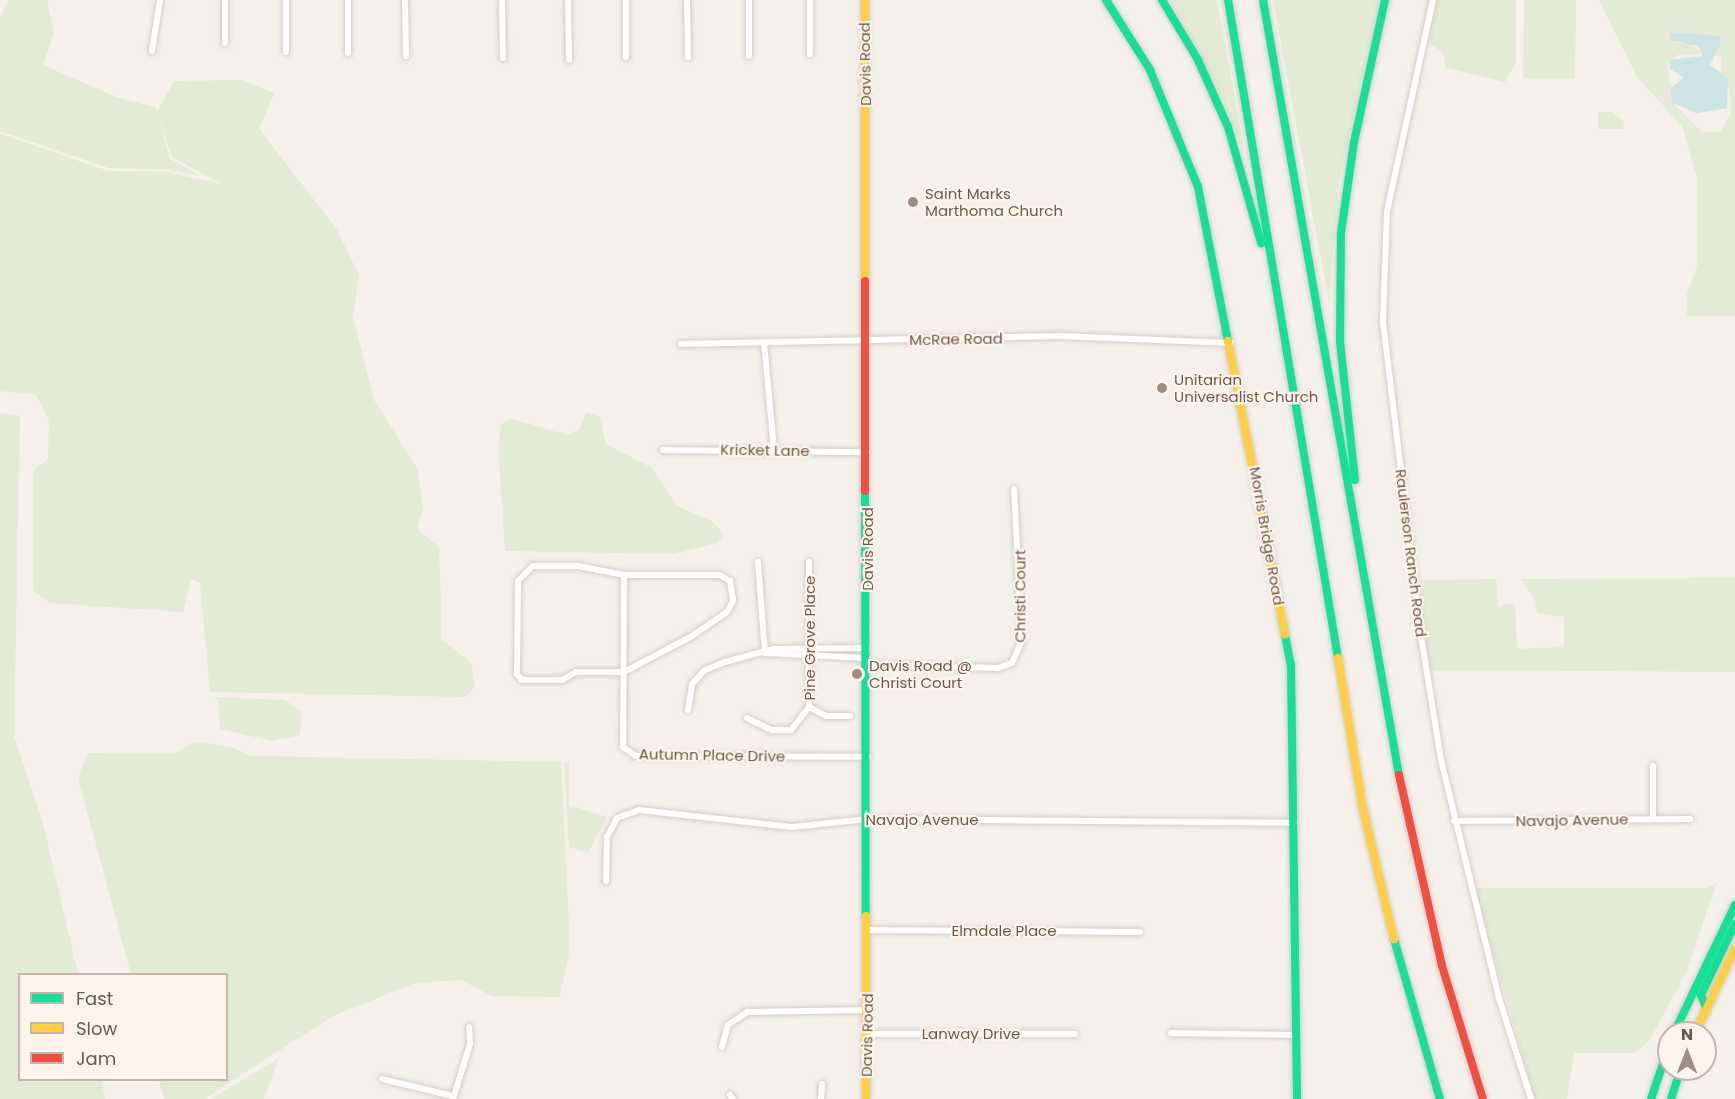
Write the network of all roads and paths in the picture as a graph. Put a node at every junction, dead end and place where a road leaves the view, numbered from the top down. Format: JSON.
{"nodes":[{"id":1,"x":159,"y":0,"type":"edge"},
{"id":2,"x":225,"y":0,"type":"edge"},
{"id":3,"x":286,"y":0,"type":"edge"},
{"id":4,"x":348,"y":0,"type":"edge"},
{"id":5,"x":405,"y":0,"type":"edge"},
{"id":6,"x":502,"y":0,"type":"edge"},
{"id":7,"x":568,"y":0,"type":"edge"},
{"id":8,"x":626,"y":0,"type":"edge"},
{"id":9,"x":687,"y":0,"type":"edge"},
{"id":10,"x":749,"y":0,"type":"edge"},
{"id":11,"x":810,"y":0,"type":"edge"},
{"id":12,"x":864,"y":0,"type":"edge"},
{"id":13,"x":1106,"y":0,"type":"edge"},
{"id":14,"x":1162,"y":0,"type":"edge"},
{"id":15,"x":1228,"y":0,"type":"edge"},
{"id":16,"x":1263,"y":0,"type":"edge"},
{"id":17,"x":1385,"y":0,"type":"edge"},
{"id":18,"x":1433,"y":0,"type":"edge"},
{"id":19,"x":225,"y":44,"type":"dead end"},
{"id":20,"x":152,"y":51,"type":"dead end"},
{"id":21,"x":286,"y":52,"type":"dead end"},
{"id":22,"x":348,"y":53,"type":"dead end"},
{"id":23,"x":810,"y":54,"type":"dead end"},
{"id":24,"x":406,"y":56,"type":"dead end"},
{"id":25,"x":749,"y":56,"type":"dead end"},
{"id":26,"x":626,"y":57,"type":"dead end"},
{"id":27,"x":688,"y":57,"type":"dead end"},
{"id":28,"x":503,"y":58,"type":"dead end"},
{"id":29,"x":568,"y":60,"type":"dead end"},
{"id":30,"x":867,"y":341,"type":"junction"},
{"id":31,"x":764,"y":342,"type":"junction"},
{"id":32,"x":1231,"y":343,"type":"junction"},
{"id":33,"x":681,"y":344,"type":"dead end"},
{"id":34,"x":1284,"y":345,"type":"junction"},
{"id":35,"x":663,"y":450,"type":"dead end"},
{"id":36,"x":774,"y":450,"type":"junction"},
{"id":37,"x":868,"y":452,"type":"junction"},
{"id":38,"x":1014,"y":489,"type":"dead end"},
{"id":39,"x":758,"y":562,"type":"dead end"},
{"id":40,"x":809,"y":562,"type":"dead end"},
{"id":41,"x":1364,"y":570,"type":"junction"},
{"id":42,"x":624,"y":575,"type":"junction"},
{"id":43,"x":812,"y":648,"type":"junction"},
{"id":44,"x":867,"y":648,"type":"junction"},
{"id":45,"x":765,"y":653,"type":"junction"},
{"id":46,"x":812,"y":657,"type":"junction"},
{"id":47,"x":867,"y":661,"type":"junction"},
{"id":48,"x":624,"y":672,"type":"junction"},
{"id":49,"x":809,"y":707,"type":"junction"},
{"id":50,"x":688,"y":710,"type":"dead end"},
{"id":51,"x":850,"y":716,"type":"dead end"},
{"id":52,"x":747,"y":718,"type":"dead end"},
{"id":53,"x":868,"y":757,"type":"junction"},
{"id":54,"x":1653,"y":766,"type":"dead end"},
{"id":55,"x":868,"y":819,"type":"junction"},
{"id":56,"x":1653,"y":819,"type":"junction"},
{"id":57,"x":1690,"y":819,"type":"dead end"},
{"id":58,"x":1454,"y":821,"type":"junction"},
{"id":59,"x":1296,"y":823,"type":"junction"},
{"id":60,"x":606,"y":881,"type":"dead end"},
{"id":61,"x":1735,"y":905,"type":"edge"},
{"id":62,"x":1735,"y":924,"type":"edge"},
{"id":63,"x":868,"y":930,"type":"junction"},
{"id":64,"x":1140,"y":932,"type":"dead end"},
{"id":65,"x":1735,"y":949,"type":"edge"},
{"id":66,"x":1706,"y":1007,"type":"junction"},
{"id":67,"x":868,"y":1011,"type":"junction"},
{"id":68,"x":1680,"y":1021,"type":"edge"},
{"id":69,"x":1700,"y":1021,"type":"edge"},
{"id":70,"x":469,"y":1027,"type":"dead end"},
{"id":71,"x":1171,"y":1033,"type":"dead end"},
{"id":72,"x":867,"y":1034,"type":"junction"},
{"id":73,"x":1075,"y":1034,"type":"dead end"},
{"id":74,"x":1297,"y":1035,"type":"junction"},
{"id":75,"x":722,"y":1047,"type":"dead end"},
{"id":76,"x":381,"y":1078,"type":"dead end"},
{"id":77,"x":1657,"y":1081,"type":"edge"},
{"id":78,"x":1677,"y":1081,"type":"edge"},
{"id":79,"x":822,"y":1084,"type":"dead end"},
{"id":80,"x":453,"y":1097,"type":"edge"},
{"id":81,"x":821,"y":1099,"type":"edge"},
{"id":82,"x":866,"y":1099,"type":"edge"},
{"id":83,"x":1297,"y":1099,"type":"edge"},
{"id":84,"x":1440,"y":1099,"type":"edge"},
{"id":85,"x":1483,"y":1099,"type":"edge"},
{"id":86,"x":1531,"y":1099,"type":"edge"},
{"id":87,"x":1651,"y":1099,"type":"edge"},
{"id":88,"x":1671,"y":1099,"type":"edge"}],
"edges":[{"from":1,"to":20,"type":"street"},
{"from":2,"to":19,"type":"street"},
{"from":3,"to":21,"type":"street"},
{"from":4,"to":22,"type":"street"},
{"from":5,"to":24,"type":"street"},
{"from":6,"to":28,"type":"street"},
{"from":7,"to":29,"type":"street"},
{"from":8,"to":26,"type":"street"},
{"from":9,"to":27,"type":"street"},
{"from":10,"to":25,"type":"street"},
{"from":11,"to":23,"type":"street"},
{"from":12,"to":30,"type":"main road","name":"Davis Road"},
{"from":13,"to":32,"type":"main road","name":"Morris Bridge Road"},
{"from":14,"to":34,"type":"main road"},
{"from":15,"to":34,"type":"main road"},
{"from":16,"to":41,"type":"main road"},
{"from":17,"to":41,"type":"main road"},
{"from":18,"to":58,"type":"street","name":"Raulerson Ranch Road"},
{"from":30,"to":31,"type":"street","name":"McRae Road"},
{"from":30,"to":32,"type":"street","name":"McRae Road"},
{"from":30,"to":37,"type":"main road","name":"Davis Road"},
{"from":31,"to":33,"type":"street","name":"McRae Road"},
{"from":31,"to":36,"type":"street"},
{"from":32,"to":59,"type":"main road","name":"Morris Bridge Road"},
{"from":34,"to":84,"type":"main road"},
{"from":35,"to":36,"type":"street","name":"Kricket Lane"},
{"from":36,"to":37,"type":"street","name":"Kricket Lane"},
{"from":37,"to":44,"type":"main road","name":"Davis Road"},
{"from":38,"to":47,"type":"street","name":"Christi Court"},
{"from":39,"to":45,"type":"street"},
{"from":40,"to":43,"type":"street","name":"Pine Grove Place"},
{"from":41,"to":85,"type":"main road"},
{"from":42,"to":48,"type":"street","name":"Autumn Place Drive"},
{"from":42,"to":48,"type":"street"},
{"from":42,"to":48,"type":"street"},
{"from":43,"to":44,"type":"street"},
{"from":43,"to":45,"type":"street"},
{"from":43,"to":46,"type":"street","name":"Pine Grove Place"},
{"from":44,"to":47,"type":"main road","name":"Davis Road"},
{"from":45,"to":46,"type":"street","name":"Christi Court"},
{"from":45,"to":50,"type":"street"},
{"from":46,"to":47,"type":"street","name":"Christi Court"},
{"from":46,"to":49,"type":"street","name":"Pine Grove Place"},
{"from":47,"to":53,"type":"main road","name":"Davis Road"},
{"from":48,"to":53,"type":"street","name":"Autumn Place Drive"},
{"from":49,"to":51,"type":"street","name":"Pine Grove Place"},
{"from":49,"to":52,"type":"street"},
{"from":53,"to":55,"type":"main road","name":"Davis Road"},
{"from":54,"to":56,"type":"street"},
{"from":55,"to":59,"type":"street","name":"Navajo Avenue"},
{"from":55,"to":60,"type":"street","name":"Navajo Avenue"},
{"from":55,"to":63,"type":"main road","name":"Davis Road"},
{"from":56,"to":57,"type":"street","name":"Navajo Avenue"},
{"from":56,"to":58,"type":"street","name":"Navajo Avenue"},
{"from":58,"to":86,"type":"street","name":"Raulerson Ranch Road"},
{"from":59,"to":74,"type":"main road","name":"Morris Bridge Road"},
{"from":61,"to":68,"type":"main road"},
{"from":62,"to":66,"type":"main road"},
{"from":63,"to":64,"type":"street","name":"Elmdale Place"},
{"from":63,"to":67,"type":"main road","name":"Davis Road"},
{"from":65,"to":66,"type":"main road"},
{"from":66,"to":69,"type":"main road"},
{"from":67,"to":72,"type":"main road","name":"Davis Road"},
{"from":67,"to":75,"type":"street"},
{"from":70,"to":80,"type":"street"},
{"from":71,"to":74,"type":"street"},
{"from":72,"to":73,"type":"street","name":"Lanway Drive"},
{"from":72,"to":82,"type":"main road","name":"Davis Road"},
{"from":74,"to":83,"type":"main road","name":"Morris Bridge Road"},
{"from":76,"to":80,"type":"street"},
{"from":77,"to":87,"type":"main road"},
{"from":78,"to":88,"type":"main road"},
{"from":79,"to":81,"type":"street"}]}
